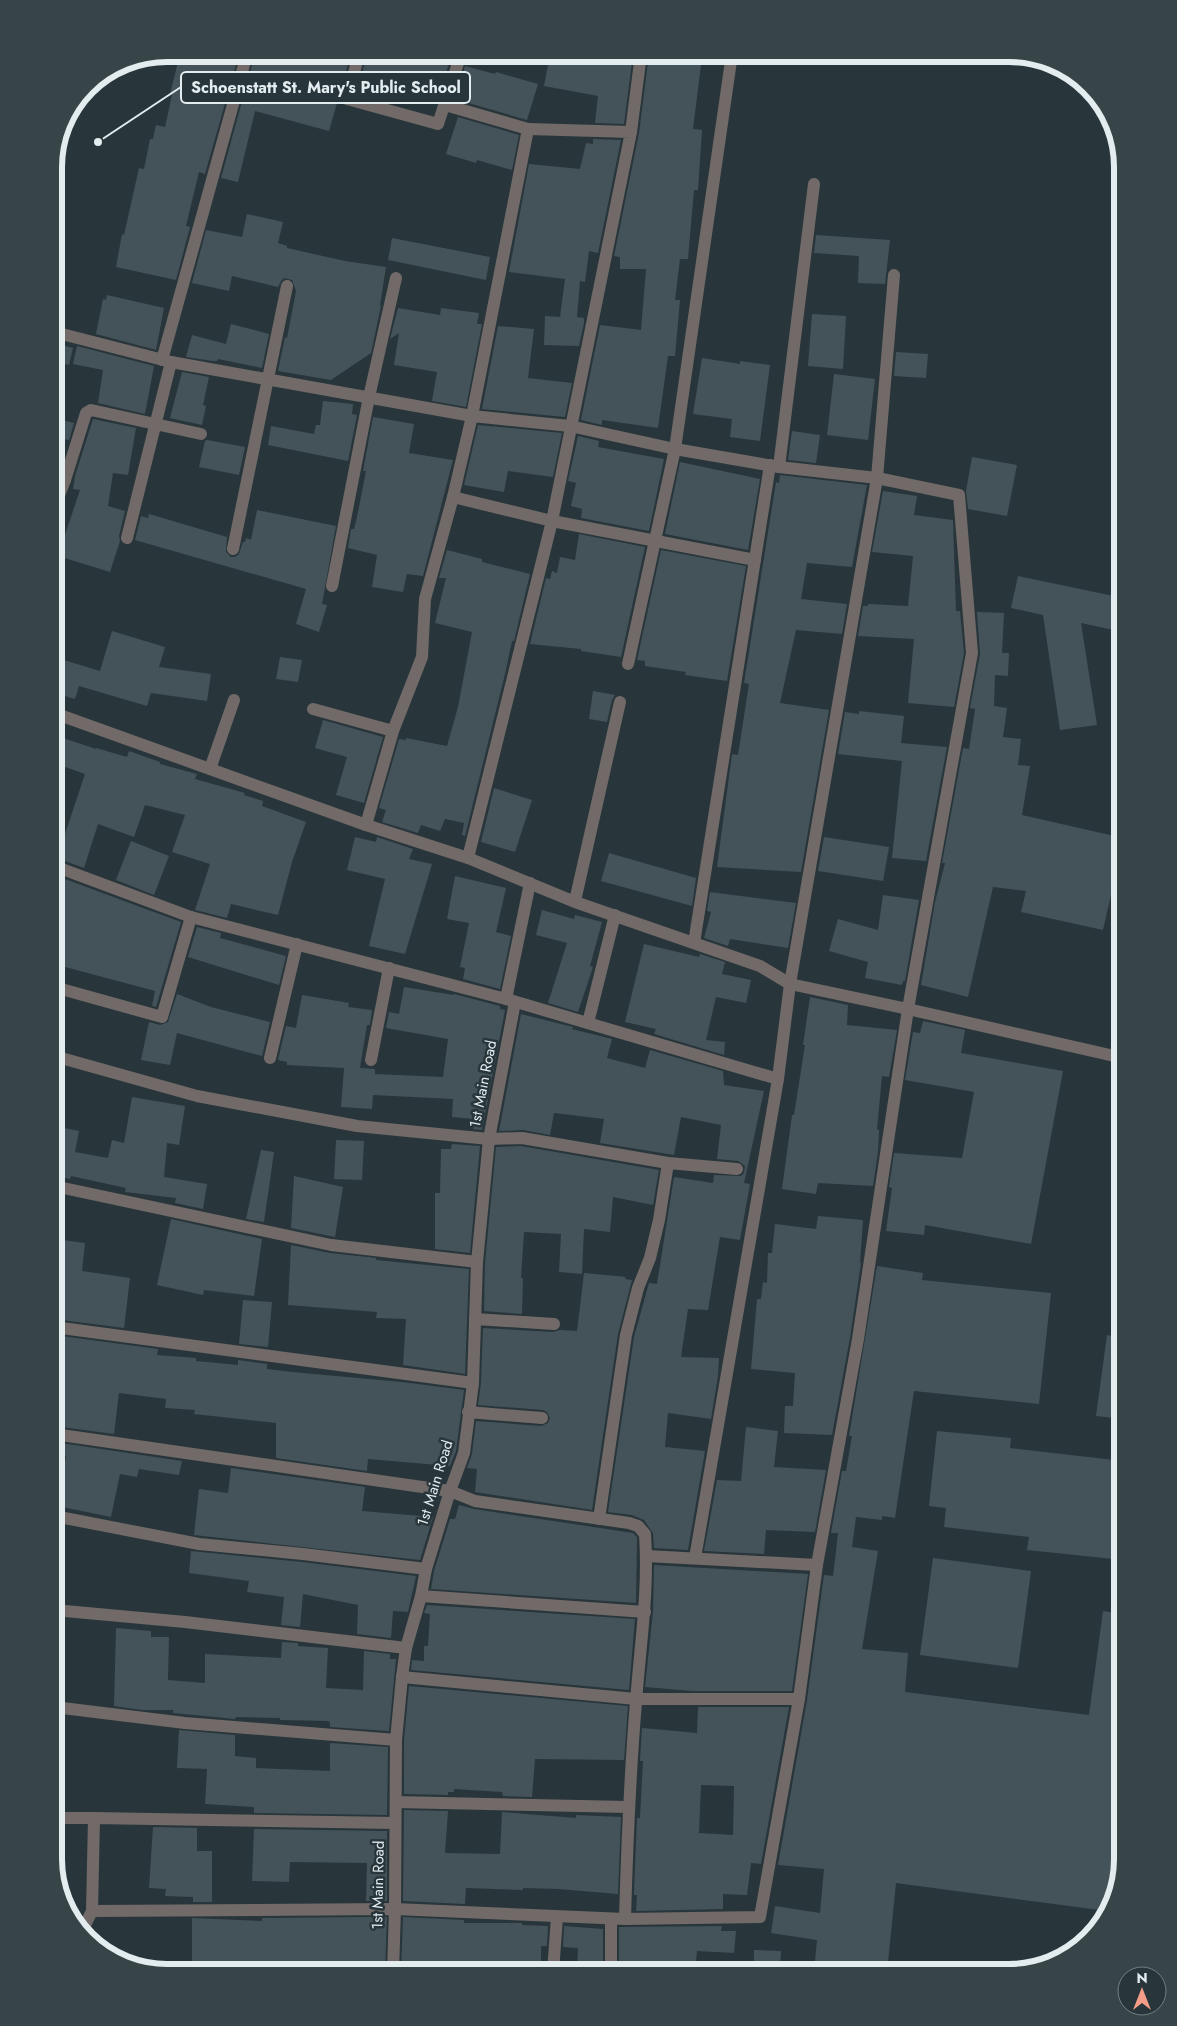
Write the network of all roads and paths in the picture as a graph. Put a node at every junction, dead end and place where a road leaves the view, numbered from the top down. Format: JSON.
{"nodes":[{"id":1,"x":245,"y":63,"type":"edge"},
{"id":2,"x":357,"y":63,"type":"edge"},
{"id":3,"x":458,"y":63,"type":"edge"},
{"id":4,"x":640,"y":63,"type":"edge"},
{"id":5,"x":731,"y":63,"type":"edge"},
{"id":6,"x":445,"y":105,"type":"junction"},
{"id":7,"x":528,"y":128,"type":"junction"},
{"id":8,"x":631,"y":132,"type":"junction"},
{"id":9,"x":814,"y":184,"type":"dead end"},
{"id":10,"x":894,"y":275,"type":"dead end"},
{"id":11,"x":396,"y":278,"type":"dead end"},
{"id":12,"x":287,"y":286,"type":"dead end"},
{"id":13,"x":63,"y":334,"type":"edge"},
{"id":14,"x":167,"y":361,"type":"junction"},
{"id":15,"x":267,"y":378,"type":"junction"},
{"id":16,"x":369,"y":397,"type":"junction"},
{"id":17,"x":472,"y":416,"type":"junction"},
{"id":18,"x":156,"y":425,"type":"junction"},
{"id":19,"x":570,"y":426,"type":"junction"},
{"id":20,"x":201,"y":434,"type":"dead end"},
{"id":21,"x":675,"y":449,"type":"junction"},
{"id":22,"x":775,"y":466,"type":"junction"},
{"id":23,"x":63,"y":471,"type":"edge"},
{"id":24,"x":877,"y":478,"type":"junction"},
{"id":25,"x":453,"y":497,"type":"junction"},
{"id":26,"x":552,"y":521,"type":"junction"},
{"id":27,"x":127,"y":538,"type":"dead end"},
{"id":28,"x":655,"y":540,"type":"junction"},
{"id":29,"x":233,"y":549,"type":"dead end"},
{"id":30,"x":755,"y":560,"type":"junction"},
{"id":31,"x":332,"y":586,"type":"dead end"},
{"id":32,"x":628,"y":664,"type":"dead end"},
{"id":33,"x":234,"y":700,"type":"dead end"},
{"id":34,"x":620,"y":702,"type":"dead end"},
{"id":35,"x":313,"y":709,"type":"dead end"},
{"id":36,"x":63,"y":716,"type":"edge"},
{"id":37,"x":393,"y":731,"type":"junction"},
{"id":38,"x":210,"y":769,"type":"junction"},
{"id":39,"x":366,"y":825,"type":"junction"},
{"id":40,"x":468,"y":858,"type":"junction"},
{"id":41,"x":63,"y":869,"type":"edge"},
{"id":42,"x":530,"y":883,"type":"junction"},
{"id":43,"x":576,"y":901,"type":"junction"},
{"id":44,"x":616,"y":915,"type":"junction"},
{"id":45,"x":191,"y":916,"type":"junction"},
{"id":46,"x":694,"y":943,"type":"junction"},
{"id":47,"x":297,"y":944,"type":"junction"},
{"id":48,"x":389,"y":968,"type":"junction"},
{"id":49,"x":790,"y":984,"type":"junction"},
{"id":50,"x":63,"y":990,"type":"edge"},
{"id":51,"x":510,"y":1000,"type":"junction"},
{"id":52,"x":908,"y":1008,"type":"junction"},
{"id":53,"x":588,"y":1023,"type":"junction"},
{"id":54,"x":1114,"y":1056,"type":"edge"},
{"id":55,"x":270,"y":1058,"type":"dead end"},
{"id":56,"x":63,"y":1059,"type":"edge"},
{"id":57,"x":371,"y":1060,"type":"dead end"},
{"id":58,"x":778,"y":1079,"type":"junction"},
{"id":59,"x":489,"y":1139,"type":"junction"},
{"id":60,"x":668,"y":1163,"type":"junction"},
{"id":61,"x":737,"y":1169,"type":"dead end"},
{"id":62,"x":63,"y":1188,"type":"edge"},
{"id":63,"x":477,"y":1262,"type":"junction"},
{"id":64,"x":475,"y":1318,"type":"junction"},
{"id":65,"x":554,"y":1324,"type":"dead end"},
{"id":66,"x":63,"y":1328,"type":"edge"},
{"id":67,"x":473,"y":1383,"type":"junction"},
{"id":68,"x":468,"y":1412,"type":"junction"},
{"id":69,"x":542,"y":1418,"type":"dead end"},
{"id":70,"x":63,"y":1435,"type":"edge"},
{"id":71,"x":450,"y":1491,"type":"junction"},
{"id":72,"x":63,"y":1518,"type":"edge"},
{"id":73,"x":599,"y":1519,"type":"junction"},
{"id":74,"x":646,"y":1556,"type":"junction"},
{"id":75,"x":695,"y":1558,"type":"junction"},
{"id":76,"x":817,"y":1565,"type":"junction"},
{"id":77,"x":426,"y":1569,"type":"junction"},
{"id":78,"x":421,"y":1596,"type":"junction"},
{"id":79,"x":63,"y":1611,"type":"edge"},
{"id":80,"x":645,"y":1612,"type":"junction"},
{"id":81,"x":406,"y":1648,"type":"junction"},
{"id":82,"x":402,"y":1677,"type":"junction"},
{"id":83,"x":799,"y":1699,"type":"junction"},
{"id":84,"x":636,"y":1700,"type":"junction"},
{"id":85,"x":63,"y":1708,"type":"edge"},
{"id":86,"x":396,"y":1740,"type":"junction"},
{"id":87,"x":396,"y":1802,"type":"junction"},
{"id":88,"x":628,"y":1807,"type":"junction"},
{"id":89,"x":63,"y":1818,"type":"edge"},
{"id":90,"x":94,"y":1818,"type":"junction"},
{"id":91,"x":395,"y":1823,"type":"junction"},
{"id":92,"x":395,"y":1908,"type":"junction"},
{"id":93,"x":92,"y":1911,"type":"junction"},
{"id":94,"x":557,"y":1917,"type":"junction"},
{"id":95,"x":611,"y":1919,"type":"junction"},
{"id":96,"x":625,"y":1919,"type":"junction"},
{"id":97,"x":85,"y":1923,"type":"edge"},
{"id":98,"x":392,"y":1963,"type":"edge"},
{"id":99,"x":554,"y":1963,"type":"edge"},
{"id":100,"x":611,"y":1964,"type":"edge"}],
"edges":[{"from":1,"to":14,"type":"street"},
{"from":2,"to":6,"type":"street"},
{"from":3,"to":6,"type":"street"},
{"from":4,"to":8,"type":"street"},
{"from":5,"to":21,"type":"street"},
{"from":6,"to":7,"type":"street"},
{"from":7,"to":8,"type":"street"},
{"from":7,"to":17,"type":"street"},
{"from":8,"to":19,"type":"street"},
{"from":9,"to":22,"type":"street"},
{"from":10,"to":24,"type":"street"},
{"from":11,"to":16,"type":"street"},
{"from":12,"to":15,"type":"street"},
{"from":13,"to":14,"type":"street"},
{"from":14,"to":15,"type":"street"},
{"from":14,"to":18,"type":"street"},
{"from":15,"to":16,"type":"street"},
{"from":15,"to":29,"type":"street"},
{"from":16,"to":17,"type":"street"},
{"from":16,"to":31,"type":"street"},
{"from":17,"to":19,"type":"street"},
{"from":17,"to":25,"type":"street"},
{"from":18,"to":20,"type":"street"},
{"from":18,"to":23,"type":"street"},
{"from":18,"to":27,"type":"street"},
{"from":19,"to":21,"type":"street"},
{"from":19,"to":26,"type":"street"},
{"from":21,"to":22,"type":"street"},
{"from":21,"to":28,"type":"street"},
{"from":22,"to":24,"type":"street"},
{"from":22,"to":30,"type":"street"},
{"from":24,"to":49,"type":"street"},
{"from":24,"to":52,"type":"street"},
{"from":25,"to":26,"type":"street"},
{"from":25,"to":37,"type":"street"},
{"from":26,"to":28,"type":"street"},
{"from":26,"to":40,"type":"street"},
{"from":28,"to":30,"type":"street"},
{"from":28,"to":32,"type":"street"},
{"from":30,"to":46,"type":"street"},
{"from":33,"to":38,"type":"street"},
{"from":34,"to":43,"type":"street"},
{"from":35,"to":37,"type":"street"},
{"from":36,"to":38,"type":"street"},
{"from":37,"to":39,"type":"street"},
{"from":38,"to":39,"type":"street"},
{"from":39,"to":40,"type":"street"},
{"from":40,"to":42,"type":"street"},
{"from":41,"to":45,"type":"street"},
{"from":42,"to":43,"type":"street"},
{"from":42,"to":51,"type":"street","name":"1st Main Road"},
{"from":43,"to":44,"type":"street"},
{"from":44,"to":46,"type":"street"},
{"from":44,"to":53,"type":"street"},
{"from":45,"to":47,"type":"street"},
{"from":45,"to":50,"type":"street"},
{"from":46,"to":49,"type":"street"},
{"from":47,"to":48,"type":"street"},
{"from":47,"to":55,"type":"street"},
{"from":48,"to":51,"type":"street"},
{"from":48,"to":57,"type":"street"},
{"from":49,"to":52,"type":"street"},
{"from":49,"to":58,"type":"street"},
{"from":51,"to":53,"type":"street"},
{"from":51,"to":59,"type":"street","name":"1st Main Road"},
{"from":52,"to":54,"type":"street"},
{"from":52,"to":76,"type":"street"},
{"from":53,"to":58,"type":"street"},
{"from":56,"to":59,"type":"street"},
{"from":58,"to":75,"type":"street"},
{"from":59,"to":60,"type":"street"},
{"from":59,"to":63,"type":"street","name":"1st Main Road"},
{"from":60,"to":61,"type":"street"},
{"from":60,"to":73,"type":"street"},
{"from":62,"to":63,"type":"street"},
{"from":63,"to":64,"type":"street","name":"1st Main Road"},
{"from":64,"to":65,"type":"street"},
{"from":64,"to":67,"type":"street","name":"1st Main Road"},
{"from":66,"to":67,"type":"street"},
{"from":67,"to":68,"type":"street","name":"1st Main Road"},
{"from":68,"to":69,"type":"street"},
{"from":68,"to":71,"type":"street","name":"1st Main Road"},
{"from":70,"to":71,"type":"street"},
{"from":71,"to":73,"type":"street"},
{"from":71,"to":77,"type":"street","name":"1st Main Road"},
{"from":72,"to":77,"type":"street"},
{"from":73,"to":74,"type":"street"},
{"from":74,"to":75,"type":"street"},
{"from":74,"to":80,"type":"street"},
{"from":75,"to":76,"type":"street"},
{"from":76,"to":83,"type":"street"},
{"from":77,"to":78,"type":"street","name":"1st Main Road"},
{"from":78,"to":80,"type":"street"},
{"from":78,"to":81,"type":"street","name":"1st Main Road"},
{"from":79,"to":81,"type":"street"},
{"from":80,"to":84,"type":"street"},
{"from":81,"to":82,"type":"street","name":"1st Main Road"},
{"from":82,"to":84,"type":"street"},
{"from":82,"to":86,"type":"street","name":"1st Main Road"},
{"from":83,"to":84,"type":"street"},
{"from":83,"to":96,"type":"street"},
{"from":84,"to":88,"type":"street"},
{"from":85,"to":86,"type":"street"},
{"from":86,"to":87,"type":"street","name":"1st Main Road"},
{"from":87,"to":88,"type":"street"},
{"from":87,"to":91,"type":"street","name":"1st Main Road"},
{"from":88,"to":96,"type":"street"},
{"from":89,"to":90,"type":"street"},
{"from":90,"to":91,"type":"street"},
{"from":90,"to":93,"type":"street"},
{"from":91,"to":92,"type":"street","name":"1st Main Road"},
{"from":92,"to":93,"type":"street"},
{"from":92,"to":94,"type":"street"},
{"from":92,"to":98,"type":"street","name":"1st Main Road"},
{"from":93,"to":97,"type":"street"},
{"from":94,"to":95,"type":"street"},
{"from":94,"to":99,"type":"street"},
{"from":95,"to":96,"type":"street"},
{"from":95,"to":100,"type":"street"}]}
